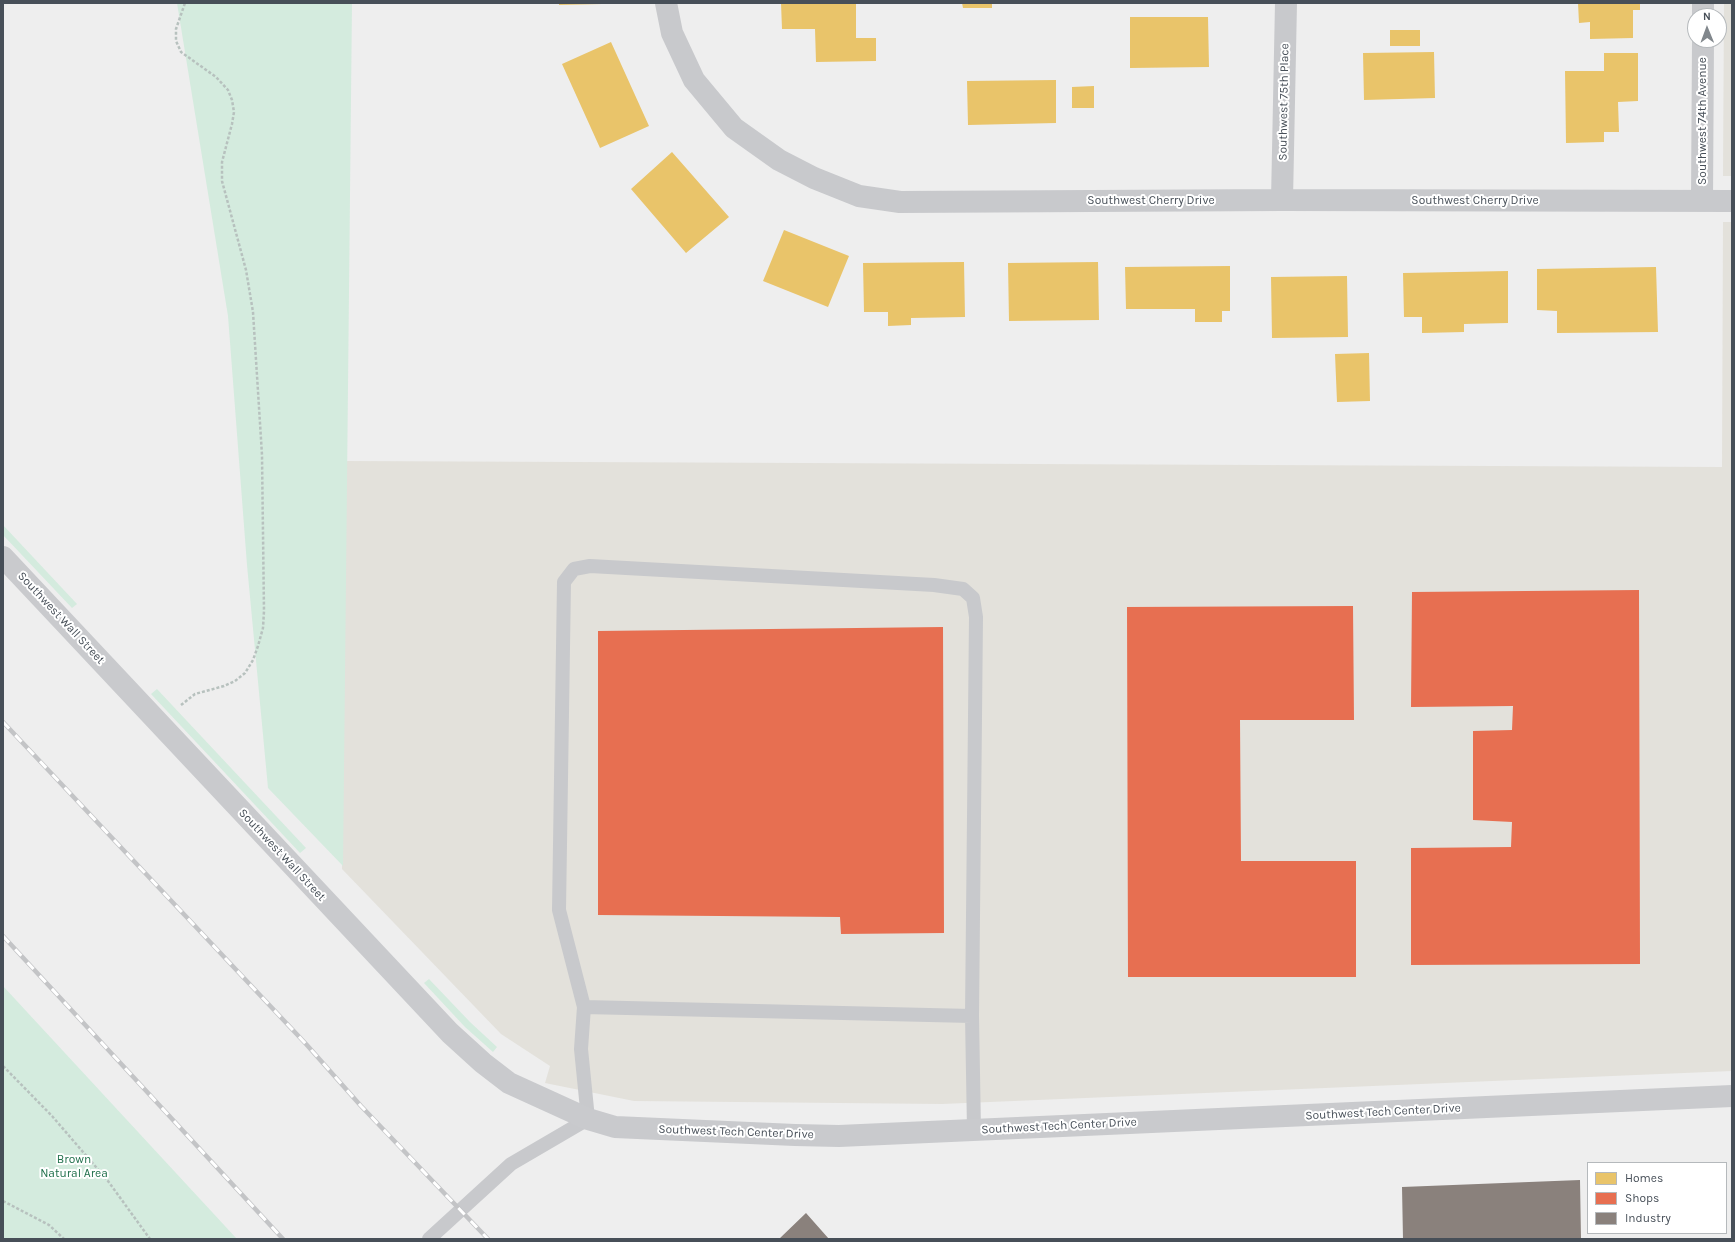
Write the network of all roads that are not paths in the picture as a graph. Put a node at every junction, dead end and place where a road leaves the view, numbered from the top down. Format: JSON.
{"nodes":[{"id":1,"x":666,"y":3,"type":"edge"},
{"id":2,"x":1286,"y":3,"type":"edge"},
{"id":3,"x":1703,"y":48,"type":"edge"},
{"id":4,"x":1282,"y":200,"type":"junction"},
{"id":5,"x":1702,"y":201,"type":"junction"},
{"id":6,"x":1732,"y":201,"type":"edge"},
{"id":7,"x":3,"y":557,"type":"edge"},
{"id":8,"x":584,"y":1007,"type":"junction"},
{"id":9,"x":972,"y":1016,"type":"junction"},
{"id":10,"x":1732,"y":1096,"type":"edge"},
{"id":11,"x":588,"y":1119,"type":"junction"},
{"id":12,"x":974,"y":1130,"type":"junction"},
{"id":13,"x":429,"y":1239,"type":"edge"}],
"edges":[{"from":1,"to":4,"type":"street","name":"Southwest Cherry Drive"},
{"from":2,"to":4,"type":"street","name":"Southwest 75th Place"},
{"from":3,"to":5,"type":"street","name":"Southwest 74th Avenue"},
{"from":4,"to":5,"type":"street","name":"Southwest Cherry Drive"},
{"from":5,"to":6,"type":"street","name":"Southwest Cherry Drive"},
{"from":7,"to":11,"type":"street","name":"Southwest Wall Street"},
{"from":8,"to":9,"type":"lane"},
{"from":8,"to":9,"type":"lane"},
{"from":8,"to":11,"type":"lane"},
{"from":9,"to":12,"type":"lane"},
{"from":10,"to":12,"type":"street","name":"Southwest Tech Center Drive"},
{"from":11,"to":12,"type":"street","name":"Southwest Tech Center Drive"},
{"from":11,"to":13,"type":"lane"}]}
